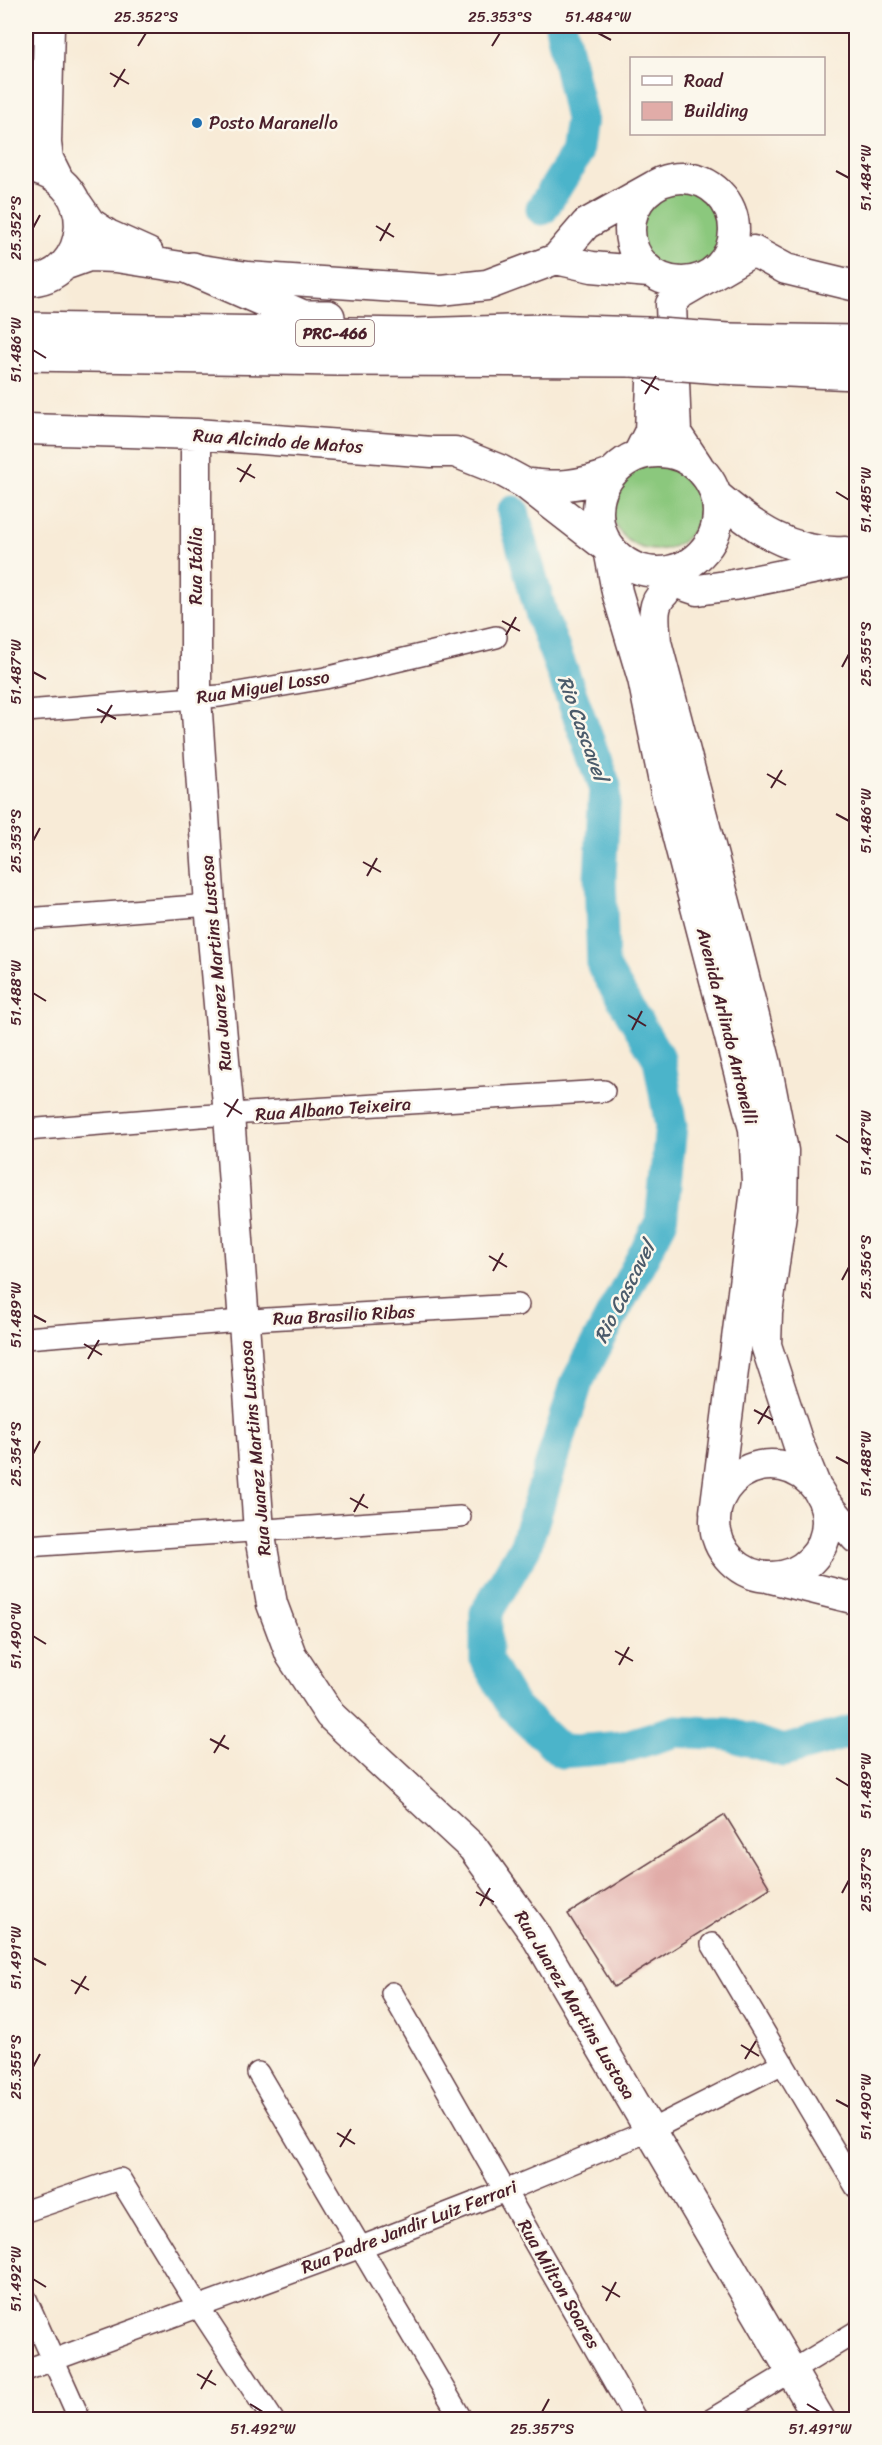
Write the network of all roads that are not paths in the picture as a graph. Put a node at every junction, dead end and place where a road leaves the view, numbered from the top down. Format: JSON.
{"nodes":[{"id":1,"x":49,"y":26,"type":"edge"},
{"id":2,"x":26,"y":167,"type":"edge"},
{"id":3,"x":57,"y":177,"type":"junction"},
{"id":4,"x":654,"y":186,"type":"junction"},
{"id":5,"x":77,"y":204,"type":"junction"},
{"id":6,"x":728,"y":205,"type":"junction"},
{"id":7,"x":753,"y":251,"type":"junction"},
{"id":8,"x":556,"y":259,"type":"junction"},
{"id":9,"x":64,"y":265,"type":"junction"},
{"id":10,"x":193,"y":269,"type":"junction"},
{"id":11,"x":649,"y":272,"type":"junction"},
{"id":12,"x":713,"y":272,"type":"junction"},
{"id":13,"x":26,"y":281,"type":"edge"},
{"id":14,"x":856,"y":286,"type":"edge"},
{"id":15,"x":26,"y":329,"type":"edge"},
{"id":16,"x":542,"y":331,"type":"junction"},
{"id":17,"x":856,"y":342,"type":"edge"},
{"id":18,"x":638,"y":347,"type":"junction"},
{"id":19,"x":724,"y":353,"type":"junction"},
{"id":20,"x":26,"y":354,"type":"edge"},
{"id":21,"x":856,"y":373,"type":"edge"},
{"id":22,"x":26,"y":429,"type":"edge"},
{"id":23,"x":196,"y":434,"type":"junction"},
{"id":24,"x":638,"y":455,"type":"junction"},
{"id":25,"x":700,"y":468,"type":"junction"},
{"id":26,"x":611,"y":474,"type":"junction"},
{"id":27,"x":524,"y":483,"type":"junction"},
{"id":28,"x":716,"y":495,"type":"junction"},
{"id":29,"x":609,"y":549,"type":"junction"},
{"id":30,"x":856,"y":552,"type":"edge"},
{"id":31,"x":856,"y":557,"type":"edge"},
{"id":32,"x":665,"y":572,"type":"junction"},
{"id":33,"x":496,"y":637,"type":"dead end"},
{"id":34,"x":195,"y":698,"type":"junction"},
{"id":35,"x":26,"y":711,"type":"edge"},
{"id":36,"x":210,"y":905,"type":"junction"},
{"id":37,"x":26,"y":919,"type":"edge"},
{"id":38,"x":604,"y":1092,"type":"dead end"},
{"id":39,"x":229,"y":1115,"type":"junction"},
{"id":40,"x":26,"y":1130,"type":"edge"},
{"id":41,"x":518,"y":1305,"type":"dead end"},
{"id":42,"x":244,"y":1322,"type":"junction"},
{"id":43,"x":26,"y":1338,"type":"edge"},
{"id":44,"x":820,"y":1493,"type":"junction"},
{"id":45,"x":715,"y":1512,"type":"junction"},
{"id":46,"x":460,"y":1517,"type":"dead end"},
{"id":47,"x":259,"y":1531,"type":"junction"},
{"id":48,"x":856,"y":1538,"type":"edge"},
{"id":49,"x":26,"y":1546,"type":"edge"},
{"id":50,"x":767,"y":1577,"type":"junction"},
{"id":51,"x":856,"y":1599,"type":"edge"},
{"id":52,"x":712,"y":1944,"type":"dead end"},
{"id":53,"x":392,"y":1992,"type":"dead end"},
{"id":54,"x":783,"y":2063,"type":"junction"},
{"id":55,"x":258,"y":2073,"type":"dead end"},
{"id":56,"x":651,"y":2130,"type":"junction"},
{"id":57,"x":856,"y":2187,"type":"edge"},
{"id":58,"x":505,"y":2191,"type":"junction"},
{"id":59,"x":26,"y":2211,"type":"edge"},
{"id":60,"x":361,"y":2247,"type":"junction"},
{"id":61,"x":26,"y":2299,"type":"edge"},
{"id":62,"x":198,"y":2306,"type":"junction"},
{"id":63,"x":856,"y":2332,"type":"edge"},
{"id":64,"x":51,"y":2359,"type":"junction"},
{"id":65,"x":26,"y":2370,"type":"edge"},
{"id":66,"x":791,"y":2370,"type":"junction"},
{"id":67,"x":80,"y":2420,"type":"edge"},
{"id":68,"x":273,"y":2420,"type":"edge"},
{"id":69,"x":462,"y":2420,"type":"edge"},
{"id":70,"x":636,"y":2420,"type":"edge"},
{"id":71,"x":711,"y":2420,"type":"edge"},
{"id":72,"x":820,"y":2420,"type":"edge"}],
"edges":[{"from":1,"to":3,"type":"main road"},
{"from":2,"to":3,"type":"main road"},
{"from":3,"to":5,"type":"main road"},
{"from":4,"to":6,"type":"main road"},
{"from":4,"to":8,"type":"main road"},
{"from":4,"to":11,"type":"main road"},
{"from":5,"to":9,"type":"main road"},
{"from":5,"to":10,"type":"main road"},
{"from":6,"to":7,"type":"main road"},
{"from":6,"to":12,"type":"main road"},
{"from":7,"to":12,"type":"main road"},
{"from":7,"to":14,"type":"main road"},
{"from":8,"to":10,"type":"main road"},
{"from":8,"to":11,"type":"main road"},
{"from":9,"to":10,"type":"main road"},
{"from":9,"to":13,"type":"main road"},
{"from":10,"to":16,"type":"highway","number":"PRC-466"},
{"from":11,"to":12,"type":"main road"},
{"from":11,"to":24,"type":"main road"},
{"from":12,"to":25,"type":"main road"},
{"from":15,"to":16,"type":"highway","number":"PRC-466"},
{"from":16,"to":18,"type":"highway","number":"PRC-466"},
{"from":17,"to":19,"type":"highway","number":"PRC-466"},
{"from":18,"to":19,"type":"highway","number":"PRC-466","bridge":true},
{"from":18,"to":20,"type":"highway","number":"PRC-466"},
{"from":19,"to":21,"type":"highway","number":"PRC-466"},
{"from":22,"to":23,"type":"main road","name":"Rua Alcindo de Matos"},
{"from":23,"to":27,"type":"main road","name":"Rua Alcindo de Matos"},
{"from":23,"to":34,"type":"main road","name":"Rua Itália"},
{"from":24,"to":25,"type":"main road"},
{"from":24,"to":26,"type":"main road"},
{"from":25,"to":28,"type":"main road"},
{"from":26,"to":27,"type":"main road","name":"Rua Alcindo de Matos"},
{"from":26,"to":29,"type":"main road"},
{"from":27,"to":29,"type":"main road","name":"Rua Alcindo de Matos"},
{"from":28,"to":30,"type":"main road"},
{"from":28,"to":32,"type":"main road"},
{"from":29,"to":32,"type":"main road"},
{"from":29,"to":45,"type":"main road","name":"Avenida Arlindo Antonelli"},
{"from":31,"to":32,"type":"main road"},
{"from":32,"to":44,"type":"main road","name":"Avenida Arlindo Antonelli"},
{"from":33,"to":34,"type":"street","name":"Rua Miguel Losso"},
{"from":34,"to":35,"type":"street","name":"Rua Miguel Losso"},
{"from":34,"to":36,"type":"main road","name":"Rua Juarez Martins Lustosa"},
{"from":36,"to":37,"type":"street"},
{"from":36,"to":39,"type":"main road","name":"Rua Juarez Martins Lustosa"},
{"from":38,"to":39,"type":"street","name":"Rua Albano Teixeira"},
{"from":39,"to":40,"type":"street","name":"Rua Albano Teixeira"},
{"from":39,"to":42,"type":"main road","name":"Rua Juarez Martins Lustosa"},
{"from":41,"to":42,"type":"street","name":"Rua Brasilio Ribas"},
{"from":42,"to":43,"type":"street","name":"Rua Brasilio Ribas"},
{"from":42,"to":47,"type":"main road","name":"Rua Juarez Martins Lustosa"},
{"from":44,"to":45,"type":"main road","name":"Avenida Arlindo Antonelli"},
{"from":44,"to":48,"type":"main road","name":"Avenida Arlindo Antonelli"},
{"from":44,"to":50,"type":"main road","name":"Avenida Arlindo Antonelli"},
{"from":45,"to":50,"type":"main road","name":"Avenida Arlindo Antonelli"},
{"from":46,"to":47,"type":"street"},
{"from":47,"to":49,"type":"street"},
{"from":47,"to":56,"type":"main road","name":"Rua Juarez Martins Lustosa"},
{"from":50,"to":51,"type":"main road","name":"Avenida Arlindo Antonelli"},
{"from":52,"to":54,"type":"street"},
{"from":53,"to":58,"type":"street","name":"Rua Milton Soares"},
{"from":54,"to":56,"type":"street","name":"Rua Padre Jandir Luiz Ferrari"},
{"from":54,"to":57,"type":"street"},
{"from":55,"to":60,"type":"street"},
{"from":56,"to":58,"type":"street","name":"Rua Padre Jandir Luiz Ferrari"},
{"from":56,"to":66,"type":"main road","name":"Rua Juarez Martins Lustosa"},
{"from":58,"to":60,"type":"street","name":"Rua Padre Jandir Luiz Ferrari"},
{"from":58,"to":70,"type":"street","name":"Rua Milton Soares"},
{"from":59,"to":62,"type":"street"},
{"from":60,"to":62,"type":"street","name":"Rua Padre Jandir Luiz Ferrari"},
{"from":60,"to":69,"type":"street"},
{"from":61,"to":64,"type":"street"},
{"from":62,"to":64,"type":"street","name":"Rua Padre Jandir Luiz Ferrari"},
{"from":62,"to":68,"type":"street"},
{"from":63,"to":66,"type":"street"},
{"from":64,"to":65,"type":"street","name":"Rua Padre Jandir Luiz Ferrari"},
{"from":64,"to":67,"type":"street"},
{"from":66,"to":71,"type":"street"},
{"from":66,"to":72,"type":"main road","name":"Rua Juarez Martins Lustosa"}]}
